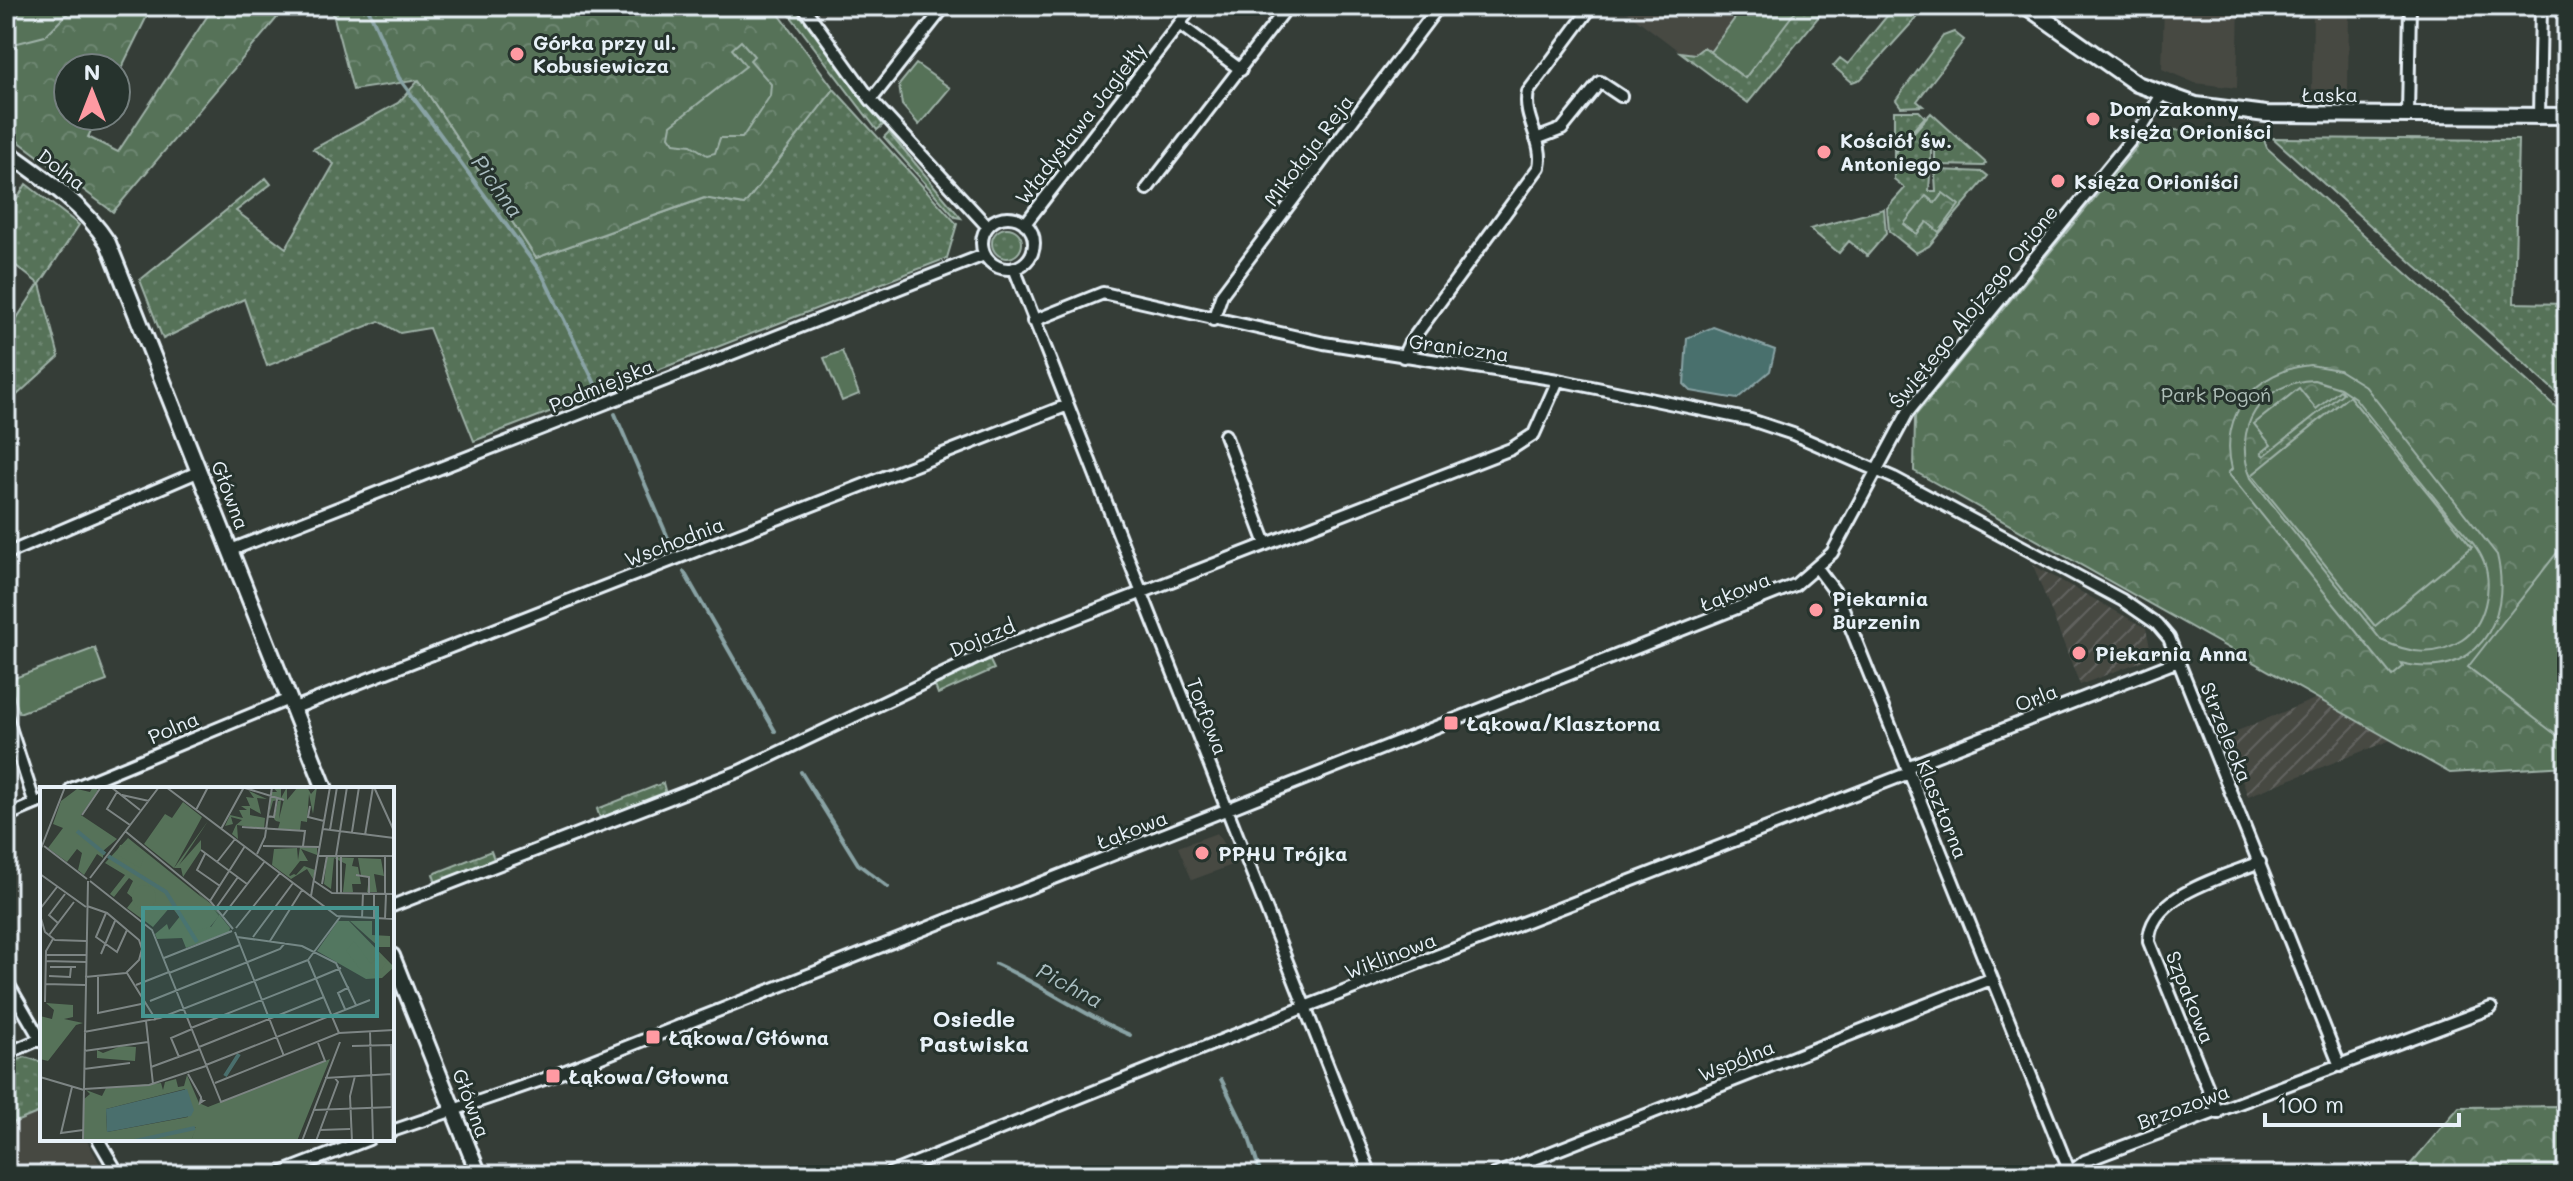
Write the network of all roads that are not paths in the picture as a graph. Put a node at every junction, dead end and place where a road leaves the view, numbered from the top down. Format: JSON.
{"nodes":[{"id":1,"x":945,"y":6,"type":"edge"},
{"id":2,"x":1193,"y":6,"type":"edge"},
{"id":3,"x":1439,"y":6,"type":"edge"},
{"id":4,"x":1592,"y":6,"type":"edge"},
{"id":5,"x":2026,"y":6,"type":"edge"},
{"id":6,"x":2410,"y":6,"type":"edge"},
{"id":7,"x":2541,"y":6,"type":"edge"},
{"id":8,"x":806,"y":7,"type":"edge"},
{"id":9,"x":1282,"y":14,"type":"dead end"},
{"id":10,"x":1179,"y":24,"type":"junction"},
{"id":11,"x":1241,"y":70,"type":"junction"},
{"id":12,"x":2162,"y":94,"type":"junction"},
{"id":13,"x":1621,"y":96,"type":"dead end"},
{"id":14,"x":871,"y":100,"type":"junction"},
{"id":15,"x":2408,"y":114,"type":"junction"},
{"id":16,"x":2539,"y":116,"type":"junction"},
{"id":17,"x":2567,"y":116,"type":"edge"},
{"id":18,"x":1536,"y":139,"type":"junction"},
{"id":19,"x":6,"y":151,"type":"edge"},
{"id":20,"x":1147,"y":189,"type":"dead end"},
{"id":21,"x":93,"y":220,"type":"joint"},
{"id":22,"x":1025,"y":224,"type":"junction"},
{"id":23,"x":987,"y":226,"type":"junction"},
{"id":24,"x":984,"y":255,"type":"junction"},
{"id":25,"x":1014,"y":268,"type":"junction"},
{"id":26,"x":1213,"y":320,"type":"junction"},
{"id":27,"x":1033,"y":321,"type":"junction"},
{"id":28,"x":1403,"y":357,"type":"junction"},
{"id":29,"x":1558,"y":380,"type":"junction"},
{"id":30,"x":1068,"y":405,"type":"junction"},
{"id":31,"x":1225,"y":435,"type":"dead end"},
{"id":32,"x":1877,"y":470,"type":"junction"},
{"id":33,"x":200,"y":471,"type":"junction"},
{"id":34,"x":1266,"y":544,"type":"junction"},
{"id":35,"x":231,"y":550,"type":"junction"},
{"id":36,"x":6,"y":554,"type":"edge"},
{"id":37,"x":1818,"y":569,"type":"junction"},
{"id":38,"x":1141,"y":593,"type":"junction"},
{"id":39,"x":2178,"y":661,"type":"junction"},
{"id":40,"x":290,"y":704,"type":"junction"},
{"id":41,"x":6,"y":715,"type":"edge"},
{"id":42,"x":1908,"y":770,"type":"junction"},
{"id":43,"x":76,"y":787,"type":"edge"},
{"id":44,"x":324,"y":787,"type":"edge"},
{"id":45,"x":39,"y":802,"type":"edge"},
{"id":46,"x":1226,"y":811,"type":"junction"},
{"id":47,"x":6,"y":816,"type":"edge"},
{"id":48,"x":2260,"y":862,"type":"junction"},
{"id":49,"x":394,"y":905,"type":"edge"},
{"id":50,"x":394,"y":961,"type":"edge"},
{"id":51,"x":1991,"y":979,"type":"junction"},
{"id":52,"x":6,"y":980,"type":"edge"},
{"id":53,"x":1305,"y":1007,"type":"junction"},
{"id":54,"x":2491,"y":1008,"type":"dead end"},
{"id":55,"x":40,"y":1038,"type":"edge"},
{"id":56,"x":40,"y":1040,"type":"edge"},
{"id":57,"x":6,"y":1054,"type":"edge"},
{"id":58,"x":2340,"y":1066,"type":"junction"},
{"id":59,"x":454,"y":1111,"type":"junction"},
{"id":60,"x":2218,"y":1113,"type":"junction"},
{"id":61,"x":394,"y":1130,"type":"edge"},
{"id":62,"x":99,"y":1141,"type":"edge"},
{"id":63,"x":364,"y":1141,"type":"edge"},
{"id":64,"x":2069,"y":1174,"type":"edge"},
{"id":65,"x":119,"y":1175,"type":"edge"},
{"id":66,"x":276,"y":1175,"type":"edge"},
{"id":67,"x":479,"y":1175,"type":"edge"},
{"id":68,"x":886,"y":1175,"type":"edge"},
{"id":69,"x":1371,"y":1175,"type":"edge"},
{"id":70,"x":1494,"y":1175,"type":"edge"}],
"edges":[{"from":1,"to":14,"type":"street"},
{"from":2,"to":10,"type":"street","name":"Władysława Jagiełły"},
{"from":3,"to":26,"type":"street","name":"Mikołaja Reja"},
{"from":4,"to":18,"type":"street"},
{"from":5,"to":12,"type":"street","name":"Łaska"},
{"from":6,"to":15,"type":"street"},
{"from":7,"to":16,"type":"street"},
{"from":8,"to":14,"type":"street"},
{"from":9,"to":11,"type":"street"},
{"from":10,"to":11,"type":"street"},
{"from":10,"to":22,"type":"street","name":"Władysława Jagiełły"},
{"from":11,"to":20,"type":"street"},
{"from":12,"to":15,"type":"street","name":"Łaska"},
{"from":12,"to":32,"type":"street","name":"Świętego Alojzego Orione"},
{"from":13,"to":18,"type":"street"},
{"from":14,"to":23,"type":"street"},
{"from":15,"to":16,"type":"street","name":"Łaska"},
{"from":16,"to":17,"type":"street","name":"Łaska"},
{"from":18,"to":28,"type":"street"},
{"from":19,"to":21,"type":"street","name":"Dolna"},
{"from":21,"to":33,"type":"street","name":"Główna"},
{"from":22,"to":23,"type":"street"},
{"from":22,"to":25,"type":"street"},
{"from":23,"to":24,"type":"street"},
{"from":24,"to":25,"type":"street"},
{"from":24,"to":35,"type":"street","name":"Podmiejska"},
{"from":25,"to":27,"type":"street","name":"Torfowa"},
{"from":26,"to":27,"type":"street","name":"Graniczna"},
{"from":26,"to":28,"type":"street","name":"Graniczna"},
{"from":27,"to":30,"type":"street","name":"Torfowa"},
{"from":28,"to":29,"type":"street","name":"Graniczna"},
{"from":29,"to":32,"type":"street","name":"Graniczna"},
{"from":29,"to":34,"type":"street","name":"Dojazd"},
{"from":30,"to":38,"type":"street","name":"Torfowa"},
{"from":30,"to":40,"type":"street","name":"Wschodnia"},
{"from":31,"to":34,"type":"street"},
{"from":32,"to":37,"type":"street"},
{"from":32,"to":39,"type":"street","name":"Strzelecka"},
{"from":33,"to":35,"type":"street","name":"Główna"},
{"from":33,"to":36,"type":"street"},
{"from":34,"to":38,"type":"street","name":"Dojazd"},
{"from":35,"to":40,"type":"street","name":"Główna"},
{"from":37,"to":42,"type":"street","name":"Klasztorna"},
{"from":37,"to":46,"type":"street","name":"Łąkowa"},
{"from":38,"to":46,"type":"street","name":"Torfowa"},
{"from":38,"to":49,"type":"street","name":"Dojazd"},
{"from":39,"to":42,"type":"street","name":"Orla"},
{"from":39,"to":48,"type":"street","name":"Strzelecka"},
{"from":40,"to":43,"type":"street","name":"Polna"},
{"from":40,"to":44,"type":"street","name":"Główna"},
{"from":41,"to":45,"type":"street"},
{"from":42,"to":51,"type":"street","name":"Klasztorna"},
{"from":42,"to":53,"type":"street","name":"Wiklinowa"},
{"from":45,"to":47,"type":"street"},
{"from":46,"to":53,"type":"street","name":"Torfowa"},
{"from":46,"to":59,"type":"street","name":"Łąkowa"},
{"from":48,"to":58,"type":"street","name":"Strzelecka"},
{"from":48,"to":60,"type":"street","name":"Szpakowa"},
{"from":50,"to":59,"type":"street","name":"Główna"},
{"from":51,"to":64,"type":"street","name":"Klasztorna"},
{"from":51,"to":70,"type":"street","name":"Wspólna"},
{"from":52,"to":55,"type":"street"},
{"from":53,"to":68,"type":"street","name":"Wiklinowa"},
{"from":53,"to":69,"type":"street","name":"Torfowa"},
{"from":54,"to":58,"type":"street","name":"Brzozowa"},
{"from":56,"to":57,"type":"street"},
{"from":58,"to":60,"type":"street","name":"Brzozowa"},
{"from":59,"to":61,"type":"street","name":"Łąkowa"},
{"from":59,"to":67,"type":"street","name":"Główna"},
{"from":60,"to":64,"type":"street","name":"Brzozowa"},
{"from":62,"to":65,"type":"street"},
{"from":63,"to":66,"type":"street"}]}
